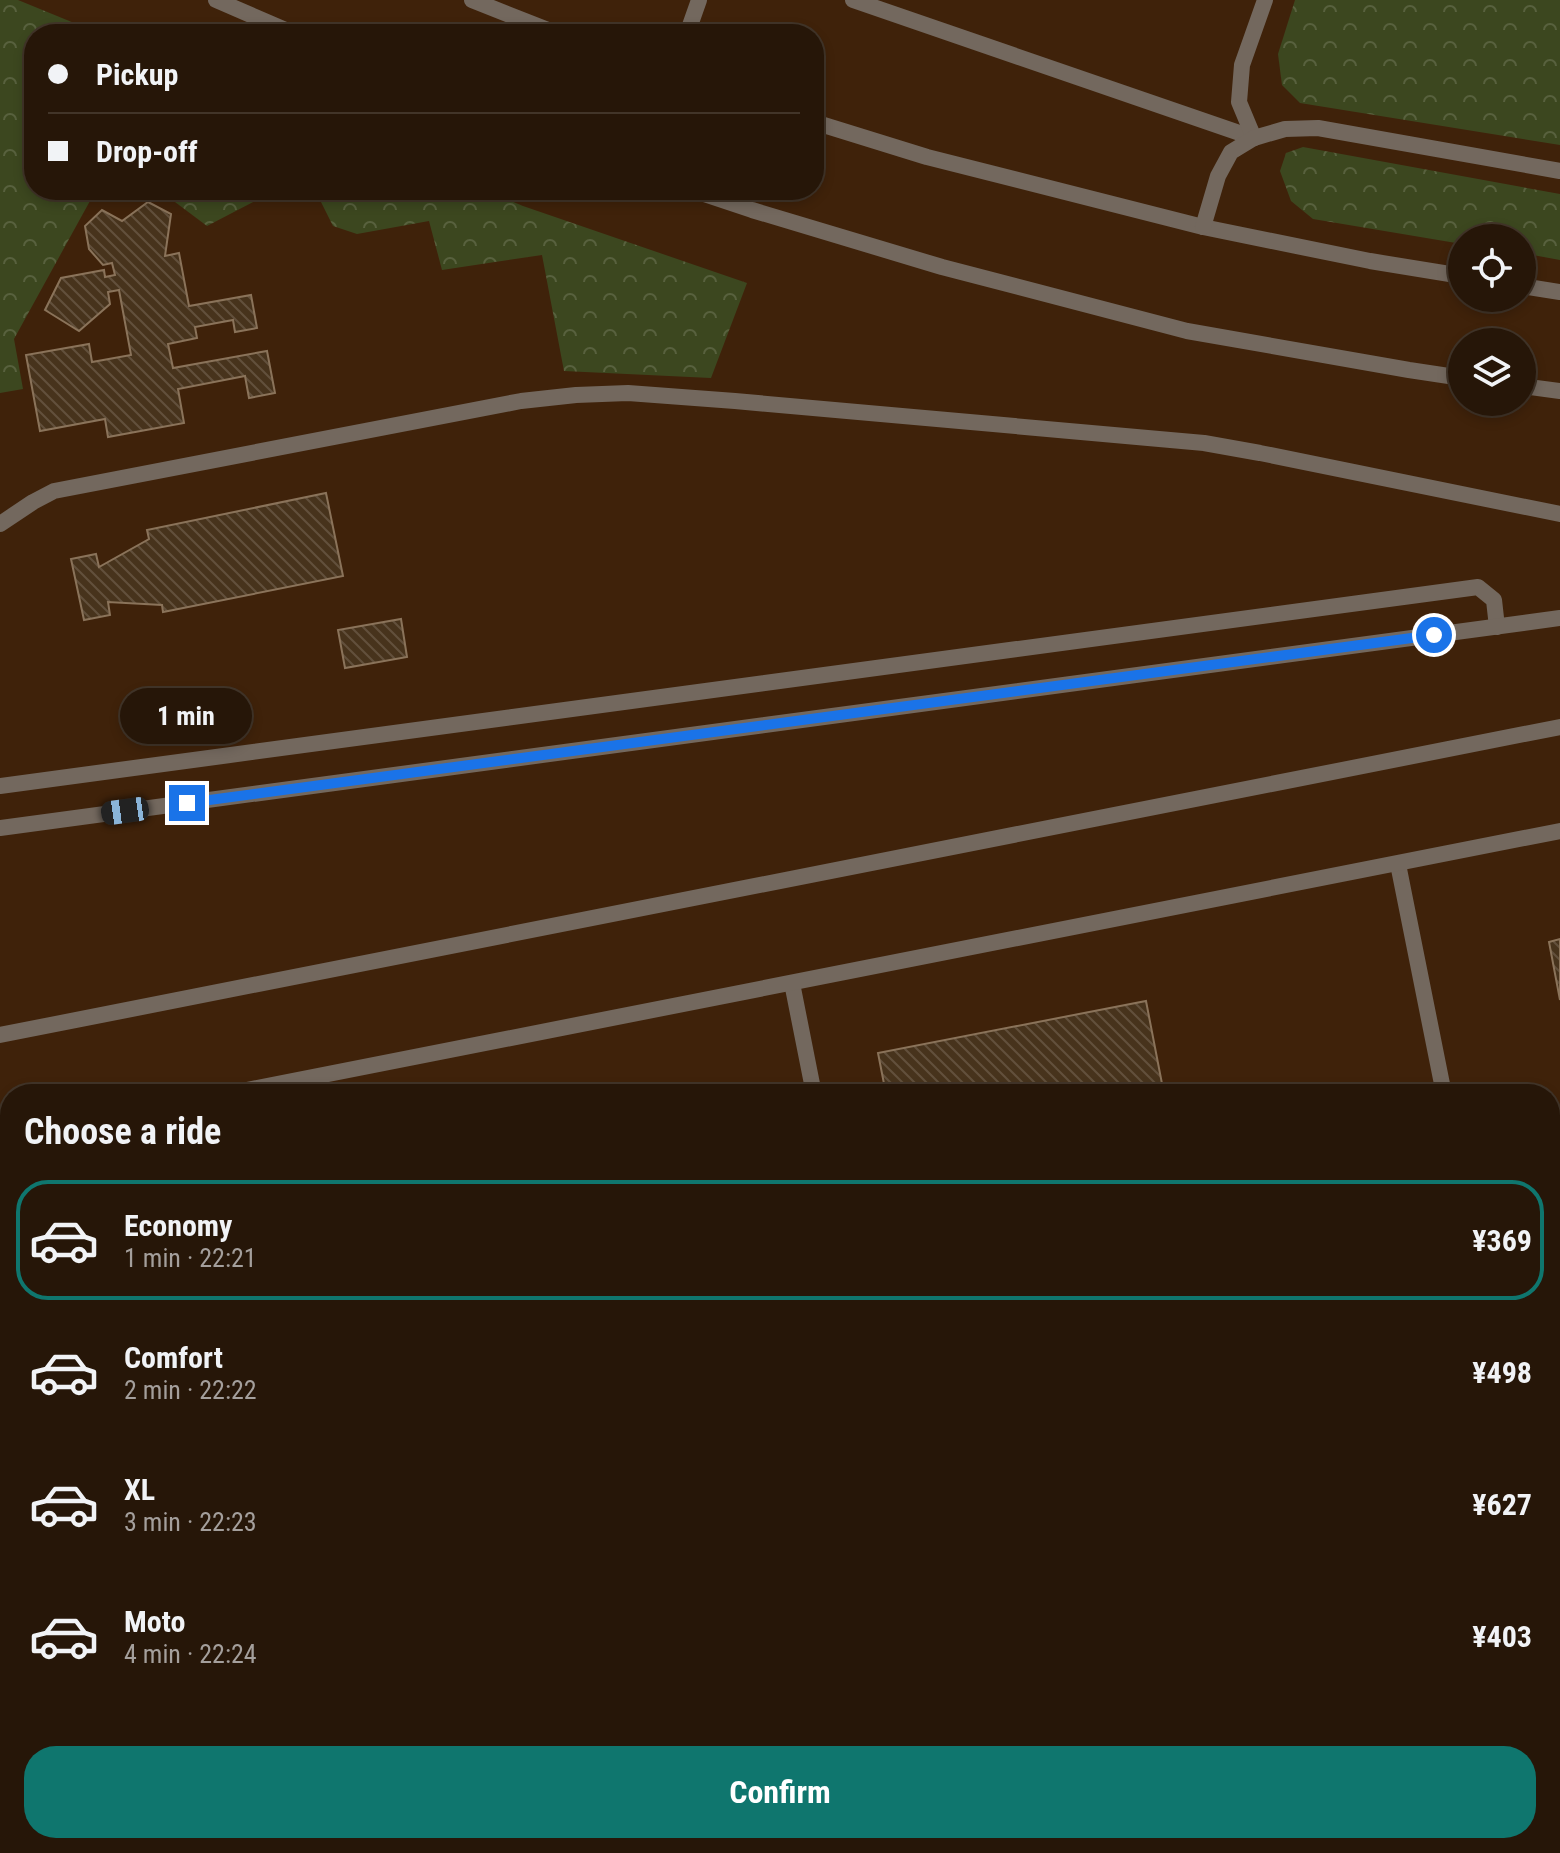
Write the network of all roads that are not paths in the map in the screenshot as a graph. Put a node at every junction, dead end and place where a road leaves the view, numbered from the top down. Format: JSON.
{"nodes":[{"id":1,"x":216,"y":0,"type":"edge"},
{"id":2,"x":472,"y":0,"type":"edge"},
{"id":3,"x":699,"y":0,"type":"edge"},
{"id":4,"x":853,"y":0,"type":"edge"},
{"id":5,"x":1265,"y":0,"type":"edge"},
{"id":6,"x":272,"y":24,"type":"edge"},
{"id":7,"x":533,"y":24,"type":"edge"},
{"id":8,"x":691,"y":24,"type":"edge"},
{"id":9,"x":824,"y":125,"type":"edge"},
{"id":10,"x":1254,"y":138,"type":"junction"},
{"id":11,"x":1560,"y":171,"type":"edge"},
{"id":12,"x":722,"y":200,"type":"edge"},
{"id":13,"x":1203,"y":227,"type":"junction"},
{"id":14,"x":1448,"y":274,"type":"edge"},
{"id":15,"x":1536,"y":288,"type":"edge"},
{"id":16,"x":1560,"y":292,"type":"edge"},
{"id":17,"x":1448,"y":376,"type":"edge"},
{"id":18,"x":1536,"y":388,"type":"edge"},
{"id":19,"x":1560,"y":391,"type":"edge"},
{"id":20,"x":1560,"y":514,"type":"edge"},
{"id":21,"x":0,"y":524,"type":"edge"},
{"id":22,"x":1560,"y":618,"type":"edge"},
{"id":23,"x":1497,"y":627,"type":"junction"},
{"id":24,"x":1560,"y":727,"type":"edge"},
{"id":25,"x":0,"y":786,"type":"edge"},
{"id":26,"x":0,"y":828,"type":"edge"},
{"id":27,"x":1560,"y":831,"type":"edge"},
{"id":28,"x":1398,"y":864,"type":"junction"},
{"id":29,"x":792,"y":983,"type":"junction"},
{"id":30,"x":0,"y":1035,"type":"edge"},
{"id":31,"x":278,"y":1084,"type":"edge"},
{"id":32,"x":812,"y":1084,"type":"edge"},
{"id":33,"x":1442,"y":1084,"type":"edge"}],
"edges":[{"from":1,"to":6,"type":"lane"},
{"from":2,"to":7,"type":"lane"},
{"from":3,"to":8,"type":"lane"},
{"from":4,"to":10,"type":"lane"},
{"from":5,"to":10,"type":"lane"},
{"from":9,"to":13,"type":"lane"},
{"from":10,"to":11,"type":"lane"},
{"from":10,"to":13,"type":"lane"},
{"from":12,"to":17,"type":"lane"},
{"from":13,"to":14,"type":"lane"},
{"from":15,"to":16,"type":"lane"},
{"from":18,"to":19,"type":"lane"},
{"from":20,"to":21,"type":"lane"},
{"from":22,"to":23,"type":"lane"},
{"from":23,"to":25,"type":"lane"},
{"from":23,"to":26,"type":"lane"},
{"from":24,"to":30,"type":"lane"},
{"from":27,"to":28,"type":"lane"},
{"from":28,"to":29,"type":"lane"},
{"from":28,"to":33,"type":"lane"},
{"from":29,"to":31,"type":"lane"},
{"from":29,"to":32,"type":"lane"}]}
